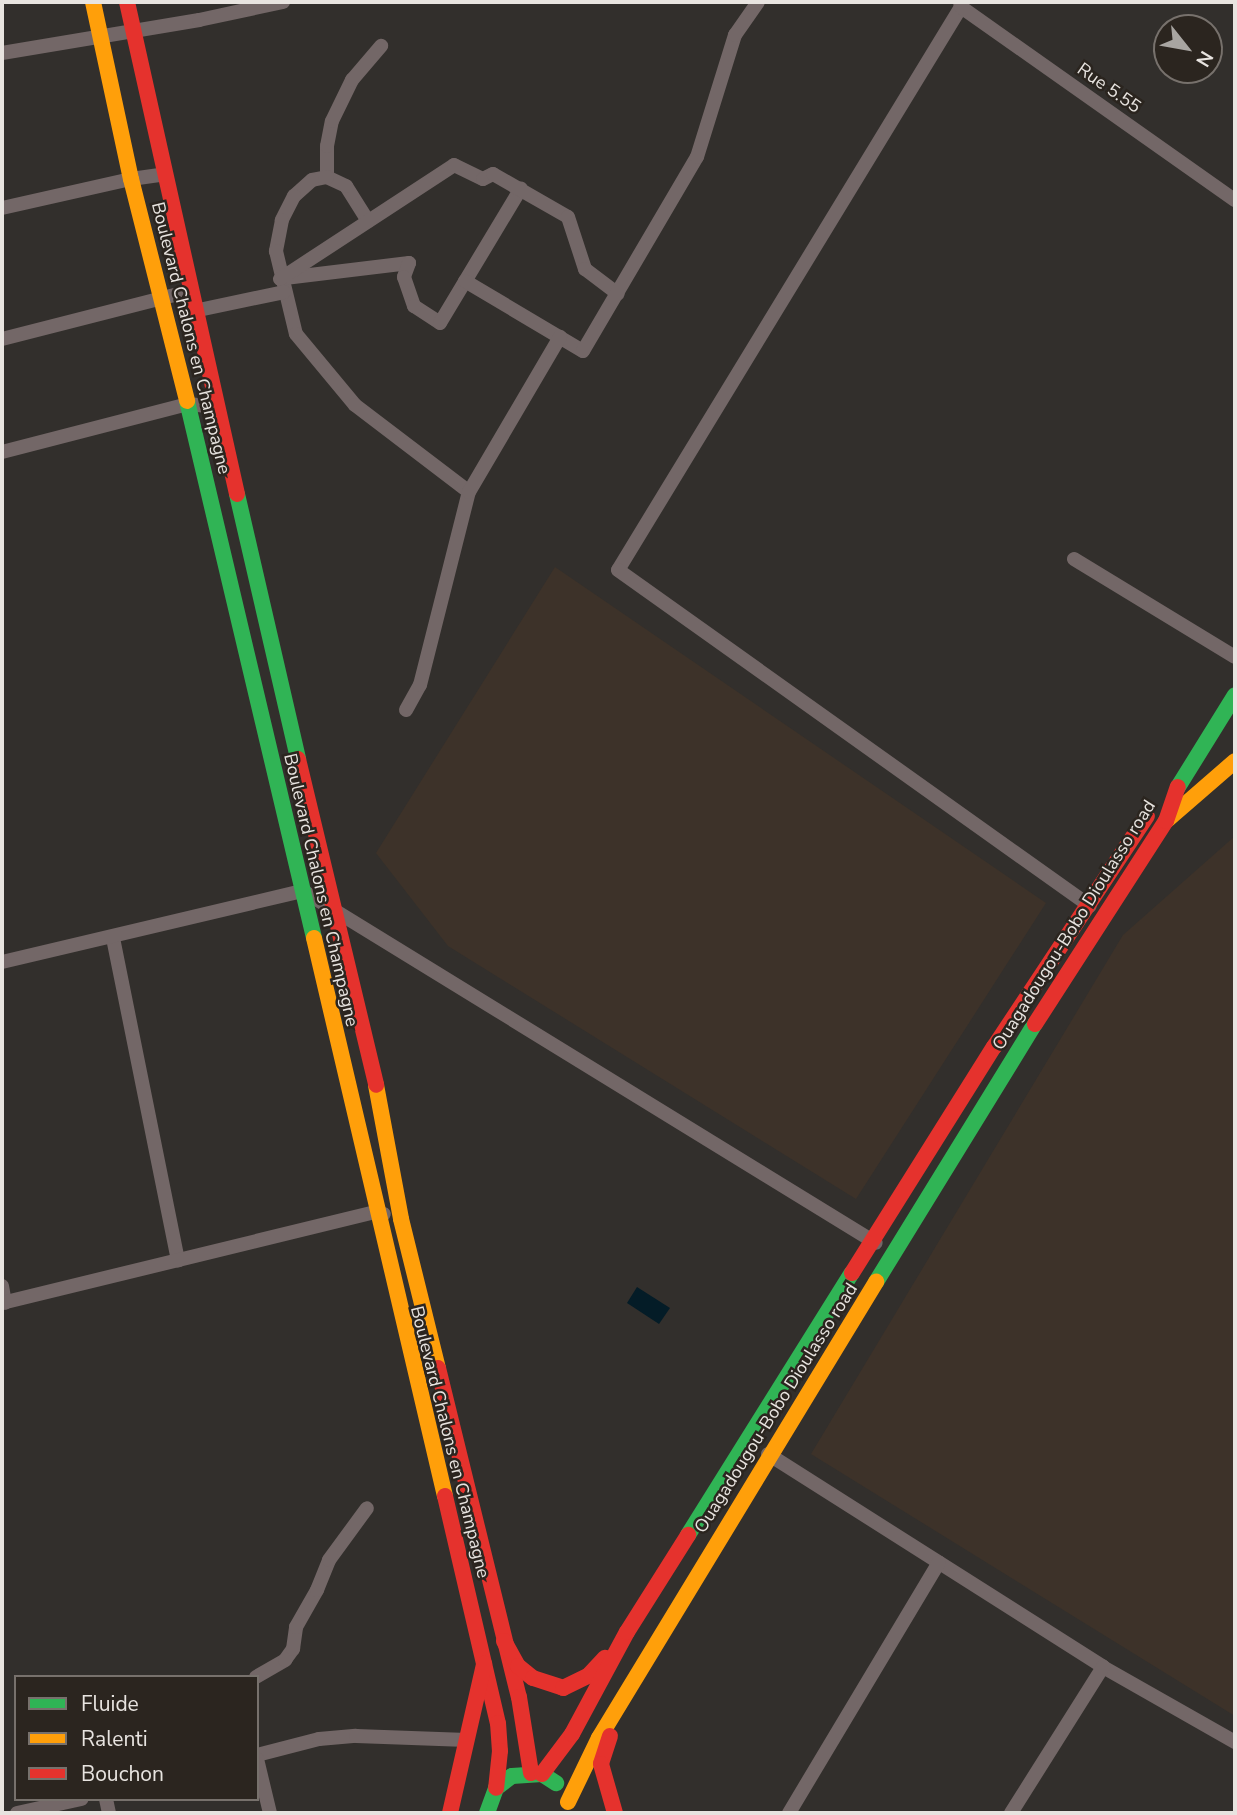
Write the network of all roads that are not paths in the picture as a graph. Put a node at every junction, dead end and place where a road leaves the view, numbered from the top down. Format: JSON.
{"nodes":[{"id":1,"x":93,"y":2,"type":"edge"},
{"id":2,"x":127,"y":2,"type":"edge"},
{"id":3,"x":283,"y":2,"type":"edge"},
{"id":4,"x":758,"y":2,"type":"edge"},
{"id":5,"x":960,"y":5,"type":"edge"},
{"id":6,"x":132,"y":32,"type":"junction"},
{"id":7,"x":99,"y":36,"type":"junction"},
{"id":8,"x":381,"y":46,"type":"dead end"},
{"id":9,"x":2,"y":53,"type":"edge"},
{"id":10,"x":165,"y":174,"type":"junction"},
{"id":11,"x":327,"y":177,"type":"junction"},
{"id":12,"x":131,"y":178,"type":"junction"},
{"id":13,"x":521,"y":188,"type":"junction"},
{"id":14,"x":1235,"y":200,"type":"edge"},
{"id":15,"x":2,"y":208,"type":"edge"},
{"id":16,"x":368,"y":221,"type":"junction"},
{"id":17,"x":465,"y":281,"type":"junction"},
{"id":18,"x":282,"y":285,"type":"junction"},
{"id":19,"x":190,"y":291,"type":"junction"},
{"id":20,"x":618,"y":294,"type":"junction"},
{"id":21,"x":161,"y":297,"type":"junction"},
{"id":22,"x":194,"y":311,"type":"junction"},
{"id":23,"x":560,"y":337,"type":"junction"},
{"id":24,"x":2,"y":339,"type":"edge"},
{"id":25,"x":188,"y":404,"type":"junction"},
{"id":26,"x":217,"y":407,"type":"junction"},
{"id":27,"x":2,"y":452,"type":"edge"},
{"id":28,"x":469,"y":492,"type":"junction"},
{"id":29,"x":1074,"y":559,"type":"dead end"},
{"id":30,"x":1235,"y":657,"type":"edge"},
{"id":31,"x":1235,"y":695,"type":"edge"},
{"id":32,"x":406,"y":710,"type":"dead end"},
{"id":33,"x":1235,"y":761,"type":"edge"},
{"id":34,"x":1177,"y":788,"type":"junction"},
{"id":35,"x":1166,"y":821,"type":"junction"},
{"id":36,"x":303,"y":891,"type":"junction"},
{"id":37,"x":1087,"y":903,"type":"junction"},
{"id":38,"x":337,"y":914,"type":"junction"},
{"id":39,"x":1106,"y":916,"type":"junction"},
{"id":40,"x":113,"y":938,"type":"junction"},
{"id":41,"x":2,"y":962,"type":"edge"},
{"id":42,"x":375,"y":1212,"type":"junction"},
{"id":43,"x":401,"y":1219,"type":"junction"},
{"id":44,"x":874,"y":1242,"type":"junction"},
{"id":45,"x":894,"y":1253,"type":"junction"},
{"id":46,"x":178,"y":1261,"type":"junction"},
{"id":47,"x":2,"y":1286,"type":"edge"},
{"id":48,"x":4,"y":1303,"type":"edge"},
{"id":49,"x":749,"y":1442,"type":"junction"},
{"id":50,"x":769,"y":1454,"type":"junction"},
{"id":51,"x":367,"y":1508,"type":"dead end"},
{"id":52,"x":939,"y":1562,"type":"junction"},
{"id":53,"x":627,"y":1632,"type":"junction"},
{"id":54,"x":504,"y":1641,"type":"junction"},
{"id":55,"x":484,"y":1664,"type":"junction"},
{"id":56,"x":1103,"y":1667,"type":"junction"},
{"id":57,"x":640,"y":1671,"type":"junction"},
{"id":58,"x":259,"y":1675,"type":"edge"},
{"id":59,"x":519,"y":1697,"type":"junction"},
{"id":60,"x":493,"y":1703,"type":"junction"},
{"id":61,"x":467,"y":1740,"type":"junction"},
{"id":62,"x":1235,"y":1742,"type":"edge"},
{"id":63,"x":259,"y":1756,"type":"edge"},
{"id":64,"x":259,"y":1766,"type":"edge"},
{"id":65,"x":536,"y":1773,"type":"junction"},
{"id":66,"x":496,"y":1788,"type":"junction"},
{"id":67,"x":72,"y":1801,"type":"edge"},
{"id":68,"x":568,"y":1807,"type":"edge"},
{"id":69,"x":17,"y":1813,"type":"edge"},
{"id":70,"x":270,"y":1813,"type":"edge"},
{"id":71,"x":450,"y":1813,"type":"edge"},
{"id":72,"x":487,"y":1813,"type":"edge"},
{"id":73,"x":615,"y":1813,"type":"edge"},
{"id":74,"x":789,"y":1813,"type":"edge"},
{"id":75,"x":1011,"y":1813,"type":"edge"}],
"edges":[{"from":1,"to":7,"type":"main road","name":"Boulevard Chalons en Champagne"},
{"from":2,"to":6,"type":"main road","name":"Boulevard Chalons en Champagne"},
{"from":3,"to":6,"type":"street"},
{"from":4,"to":20,"type":"street"},
{"from":5,"to":14,"type":"street","name":"Rue 5.55"},
{"from":5,"to":37,"type":"street"},
{"from":6,"to":7,"type":"street"},
{"from":6,"to":10,"type":"main road","name":"Boulevard Chalons en Champagne"},
{"from":7,"to":9,"type":"street"},
{"from":7,"to":12,"type":"main road","name":"Boulevard Chalons en Champagne"},
{"from":8,"to":11,"type":"street"},
{"from":10,"to":12,"type":"street"},
{"from":10,"to":19,"type":"main road","name":"Boulevard Chalons en Champagne"},
{"from":11,"to":16,"type":"street"},
{"from":11,"to":18,"type":"street"},
{"from":12,"to":15,"type":"street"},
{"from":12,"to":21,"type":"main road","name":"Boulevard Chalons en Champagne"},
{"from":13,"to":16,"type":"street"},
{"from":13,"to":17,"type":"street"},
{"from":13,"to":20,"type":"street"},
{"from":16,"to":18,"type":"street"},
{"from":17,"to":18,"type":"street"},
{"from":17,"to":23,"type":"street"},
{"from":18,"to":22,"type":"street"},
{"from":18,"to":28,"type":"street"},
{"from":19,"to":21,"type":"street"},
{"from":19,"to":22,"type":"main road","name":"Boulevard Chalons en Champagne"},
{"from":20,"to":23,"type":"street"},
{"from":21,"to":24,"type":"street"},
{"from":21,"to":25,"type":"main road","name":"Boulevard Chalons en Champagne"},
{"from":22,"to":26,"type":"main road","name":"Boulevard Chalons en Champagne"},
{"from":23,"to":28,"type":"street"},
{"from":25,"to":26,"type":"street"},
{"from":25,"to":27,"type":"street"},
{"from":25,"to":36,"type":"main road","name":"Boulevard Chalons en Champagne"},
{"from":26,"to":38,"type":"main road","name":"Boulevard Chalons en Champagne"},
{"from":28,"to":32,"type":"street"},
{"from":29,"to":30,"type":"street"},
{"from":31,"to":34,"type":"main road"},
{"from":33,"to":35,"type":"main road"},
{"from":34,"to":35,"type":"main road","name":"Ouagadougou-Bobo Dioulasso road"},
{"from":34,"to":37,"type":"main road","name":"Ouagadougou-Bobo Dioulasso road"},
{"from":35,"to":39,"type":"main road","name":"Ouagadougou-Bobo Dioulasso road"},
{"from":36,"to":38,"type":"street"},
{"from":36,"to":40,"type":"street"},
{"from":36,"to":42,"type":"main road","name":"Boulevard Chalons en Champagne"},
{"from":37,"to":39,"type":"street"},
{"from":37,"to":44,"type":"main road","name":"Ouagadougou-Bobo Dioulasso road"},
{"from":38,"to":43,"type":"main road","name":"Boulevard Chalons en Champagne"},
{"from":38,"to":44,"type":"street"},
{"from":39,"to":45,"type":"main road","name":"Ouagadougou-Bobo Dioulasso road"},
{"from":40,"to":41,"type":"street"},
{"from":40,"to":46,"type":"street"},
{"from":42,"to":43,"type":"street"},
{"from":42,"to":46,"type":"street"},
{"from":42,"to":55,"type":"main road","name":"Boulevard Chalons en Champagne"},
{"from":43,"to":54,"type":"main road","name":"Boulevard Chalons en Champagne"},
{"from":44,"to":45,"type":"street"},
{"from":44,"to":49,"type":"main road","name":"Ouagadougou-Bobo Dioulasso road"},
{"from":45,"to":50,"type":"main road","name":"Ouagadougou-Bobo Dioulasso road"},
{"from":46,"to":48,"type":"street"},
{"from":47,"to":48,"type":"street"},
{"from":49,"to":50,"type":"street"},
{"from":49,"to":53,"type":"main road","name":"Ouagadougou-Bobo Dioulasso road"},
{"from":50,"to":52,"type":"street"},
{"from":50,"to":57,"type":"main road","name":"Ouagadougou-Bobo Dioulasso road"},
{"from":51,"to":58,"type":"street"},
{"from":52,"to":56,"type":"street"},
{"from":52,"to":74,"type":"street"},
{"from":53,"to":54,"type":"main road"},
{"from":53,"to":65,"type":"main road","name":"Ouagadougou-Bobo Dioulasso road"},
{"from":54,"to":59,"type":"main road","name":"Boulevard Chalons en Champagne"},
{"from":55,"to":60,"type":"main road","name":"Boulevard Chalons en Champagne"},
{"from":55,"to":61,"type":"main road"},
{"from":56,"to":62,"type":"street"},
{"from":56,"to":75,"type":"street"},
{"from":57,"to":68,"type":"main road","name":"Ouagadougou-Bobo Dioulasso road"},
{"from":57,"to":73,"type":"main road"},
{"from":59,"to":60,"type":"main road"},
{"from":59,"to":65,"type":"main road","name":"Boulevard Chalons en Champagne"},
{"from":60,"to":66,"type":"main road","name":"Boulevard Chalons en Champagne"},
{"from":61,"to":63,"type":"street"},
{"from":61,"to":71,"type":"main road"},
{"from":64,"to":70,"type":"street"},
{"from":65,"to":66,"type":"main road"},
{"from":65,"to":68,"type":"main road"},
{"from":66,"to":72,"type":"main road","name":"Boulevard Chalons en Champagne"},
{"from":67,"to":69,"type":"street"}]}
